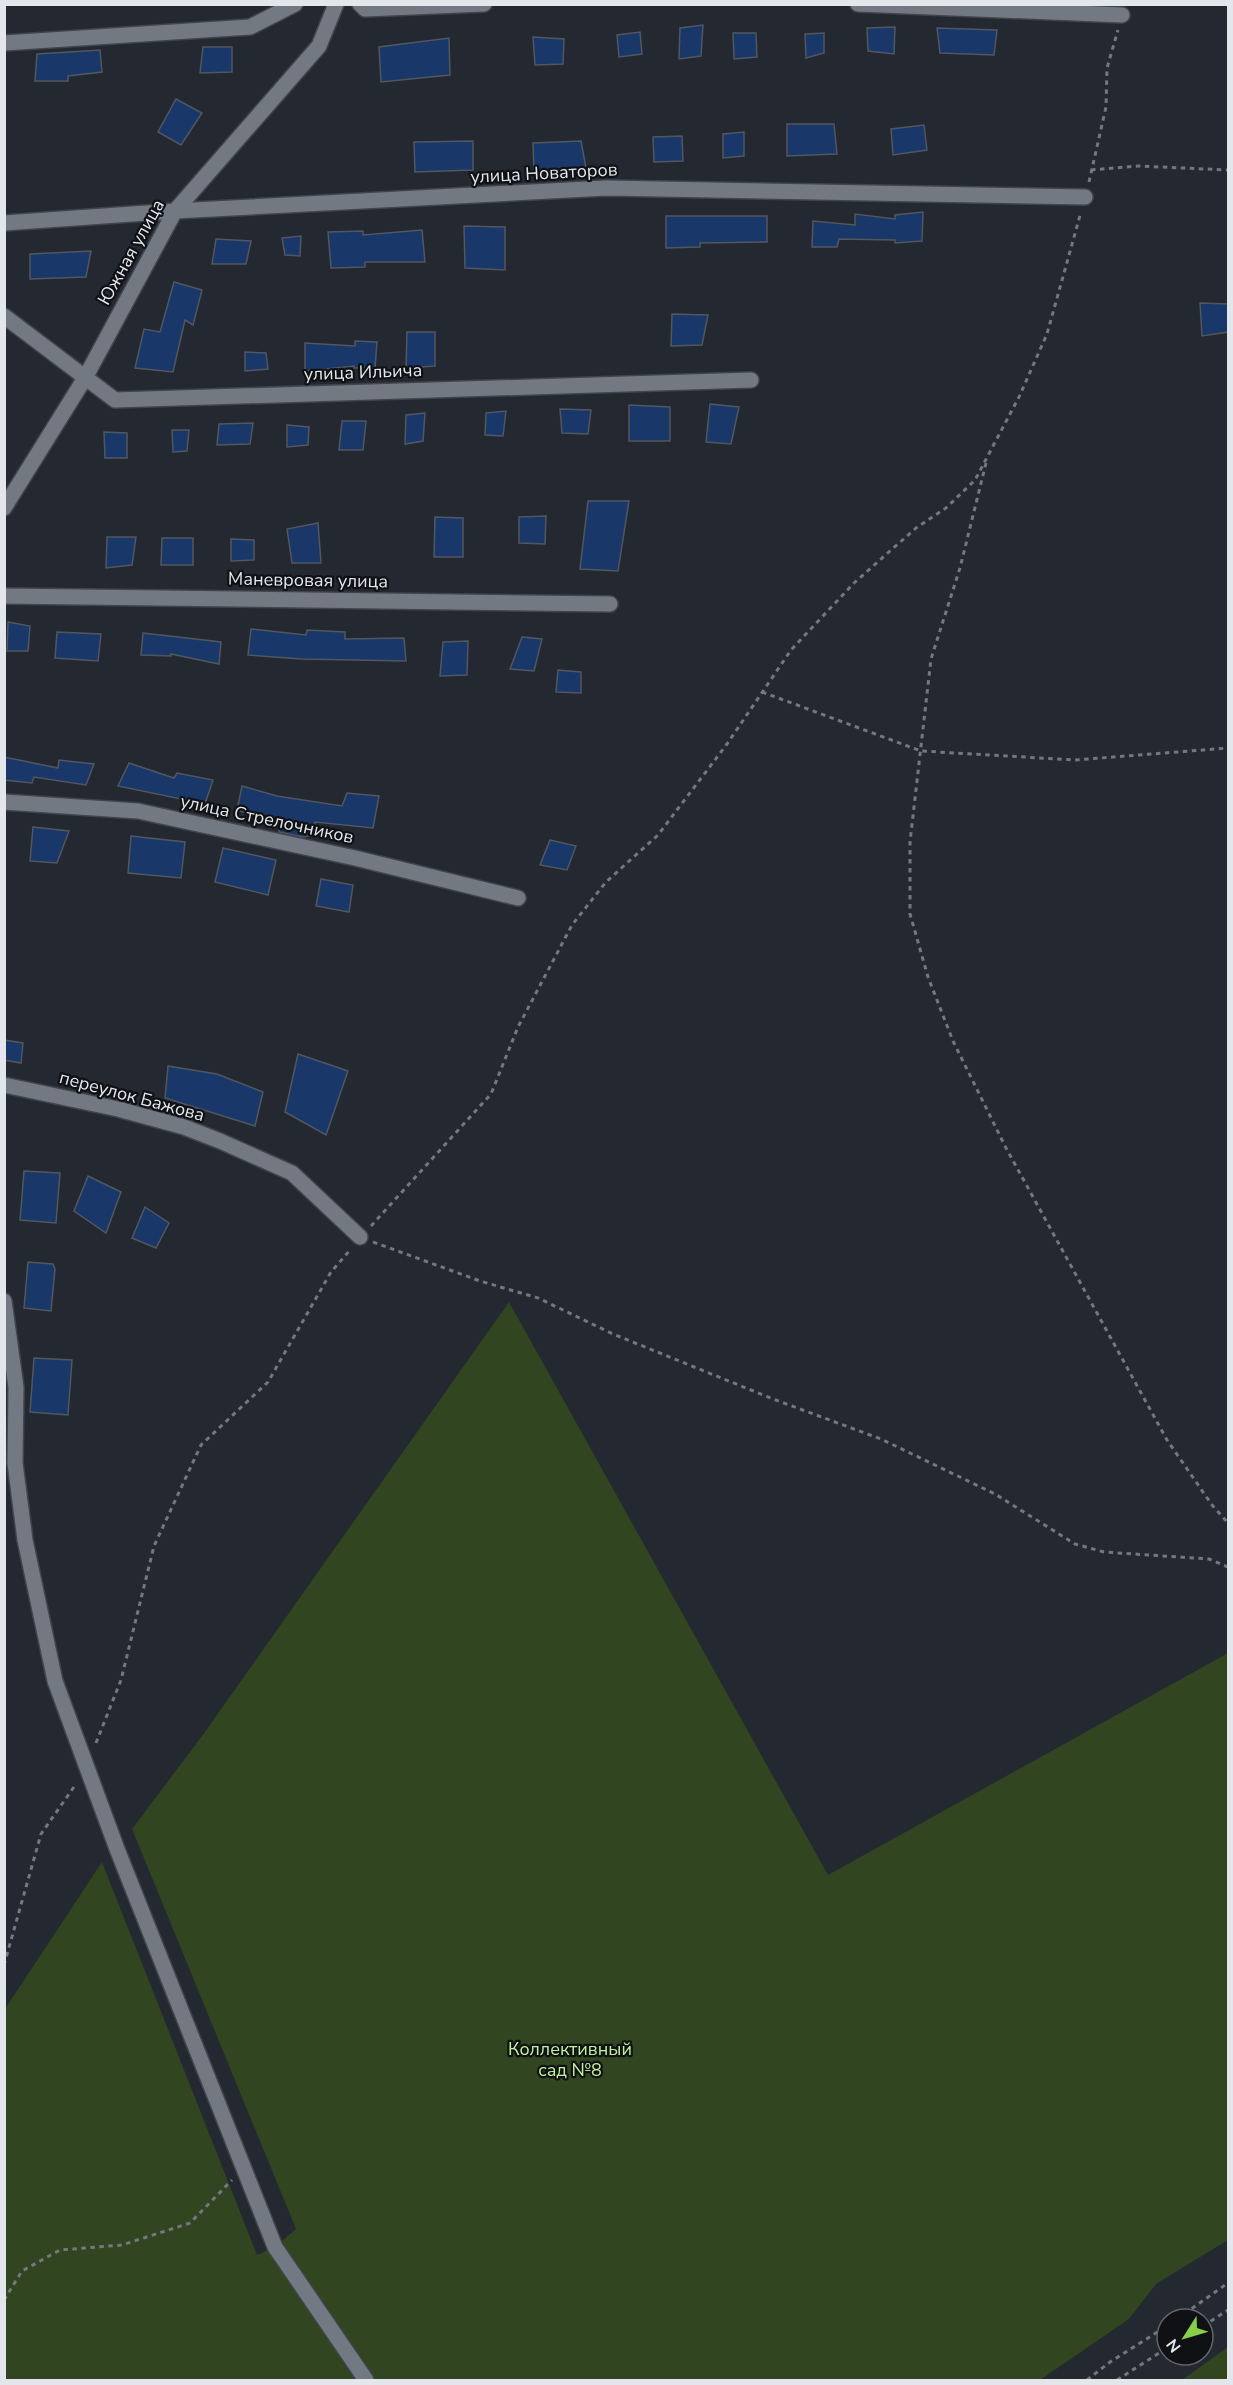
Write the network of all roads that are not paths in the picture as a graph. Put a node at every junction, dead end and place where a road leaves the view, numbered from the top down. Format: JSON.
{"nodes":[{"id":1,"x":295,"y":4,"type":"edge"},
{"id":2,"x":336,"y":4,"type":"edge"},
{"id":3,"x":360,"y":4,"type":"edge"},
{"id":4,"x":484,"y":4,"type":"edge"},
{"id":5,"x":858,"y":4,"type":"edge"},
{"id":6,"x":1122,"y":15,"type":"road end"},
{"id":7,"x":4,"y":43,"type":"edge"},
{"id":8,"x":1086,"y":196,"type":"road end"},
{"id":9,"x":175,"y":211,"type":"junction"},
{"id":10,"x":4,"y":223,"type":"edge"},
{"id":11,"x":4,"y":316,"type":"edge"},
{"id":12,"x":85,"y":378,"type":"junction"},
{"id":13,"x":751,"y":380,"type":"dead end"},
{"id":14,"x":4,"y":508,"type":"edge"},
{"id":15,"x":4,"y":596,"type":"edge"},
{"id":16,"x":610,"y":604,"type":"dead end"},
{"id":17,"x":4,"y":802,"type":"edge"},
{"id":18,"x":518,"y":897,"type":"dead end"},
{"id":19,"x":4,"y":1085,"type":"edge"},
{"id":20,"x":360,"y":1237,"type":"road end"},
{"id":21,"x":4,"y":1301,"type":"edge"},
{"id":22,"x":366,"y":2380,"type":"edge"}],
"edges":[{"from":1,"to":7,"type":"street"},
{"from":2,"to":9,"type":"street","name":"Южная улица"},
{"from":3,"to":4,"type":"street"},
{"from":5,"to":6,"type":"street"},
{"from":8,"to":9,"type":"street","name":"улица Новаторов"},
{"from":9,"to":10,"type":"street","name":"улица Новаторов"},
{"from":9,"to":12,"type":"street","name":"Южная улица"},
{"from":11,"to":12,"type":"street","name":"улица Ильича"},
{"from":12,"to":13,"type":"street","name":"улица Ильича"},
{"from":12,"to":14,"type":"street","name":"Южная улица"},
{"from":15,"to":16,"type":"street","name":"Маневровая улица"},
{"from":17,"to":18,"type":"street","name":"улица Стрелочников"},
{"from":19,"to":20,"type":"street","name":"переулок Бажова"},
{"from":21,"to":22,"type":"street"}]}
